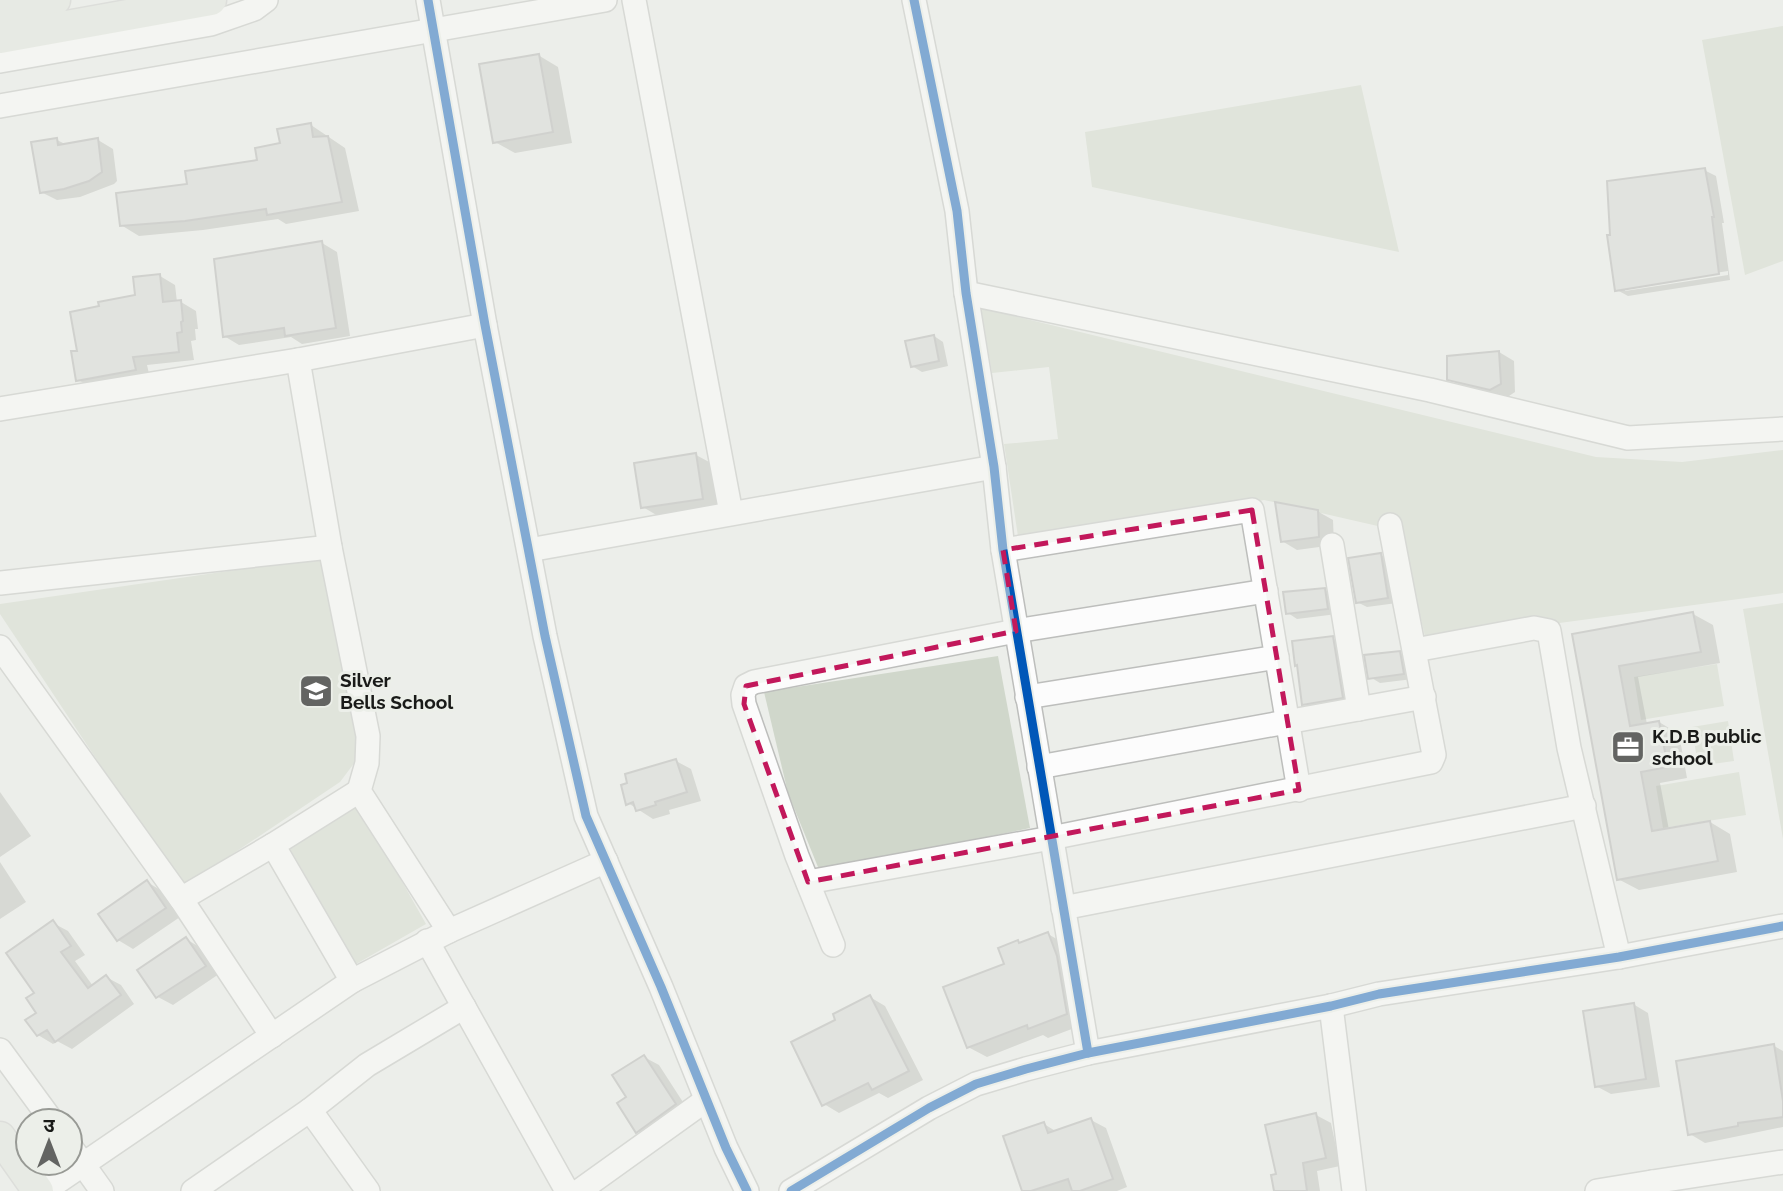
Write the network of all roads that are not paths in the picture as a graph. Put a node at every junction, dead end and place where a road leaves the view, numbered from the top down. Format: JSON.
{"nodes":[{"id":1,"x":55,"y":0,"type":"edge"},
{"id":2,"x":266,"y":0,"type":"edge"},
{"id":3,"x":428,"y":0,"type":"edge"},
{"id":4,"x":605,"y":0,"type":"edge"},
{"id":5,"x":635,"y":0,"type":"edge"},
{"id":6,"x":914,"y":0,"type":"edge"},
{"id":7,"x":204,"y":1,"type":"edge"},
{"id":8,"x":0,"y":10,"type":"edge"},
{"id":9,"x":434,"y":30,"type":"junction"},
{"id":10,"x":0,"y":38,"type":"edge"},
{"id":11,"x":0,"y":61,"type":"edge"},
{"id":12,"x":0,"y":106,"type":"edge"},
{"id":13,"x":966,"y":293,"type":"junction"},
{"id":14,"x":485,"y":325,"type":"junction"},
{"id":15,"x":298,"y":360,"type":"junction"},
{"id":16,"x":0,"y":409,"type":"edge"},
{"id":17,"x":1783,"y":429,"type":"edge"},
{"id":18,"x":994,"y":467,"type":"junction"},
{"id":19,"x":731,"y":513,"type":"junction"},
{"id":20,"x":1390,"y":525,"type":"dead end"},
{"id":21,"x":1332,"y":545,"type":"dead end"},
{"id":22,"x":330,"y":547,"type":"junction"},
{"id":23,"x":1003,"y":550,"type":"junction"},
{"id":24,"x":529,"y":551,"type":"junction"},
{"id":25,"x":0,"y":583,"type":"edge"},
{"id":26,"x":1266,"y":591,"type":"junction"},
{"id":27,"x":1016,"y":631,"type":"junction"},
{"id":28,"x":0,"y":647,"type":"edge"},
{"id":29,"x":1415,"y":650,"type":"junction"},
{"id":30,"x":1277,"y":657,"type":"junction"},
{"id":31,"x":1027,"y":697,"type":"junction"},
{"id":32,"x":1424,"y":697,"type":"junction"},
{"id":33,"x":1359,"y":709,"type":"junction"},
{"id":34,"x":1288,"y":723,"type":"junction"},
{"id":35,"x":1039,"y":767,"type":"junction"},
{"id":36,"x":1299,"y":790,"type":"junction"},
{"id":37,"x":359,"y":791,"type":"junction"},
{"id":38,"x":1584,"y":806,"type":"junction"},
{"id":39,"x":1051,"y":838,"type":"junction"},
{"id":40,"x":273,"y":845,"type":"junction"},
{"id":41,"x":606,"y":861,"type":"junction"},
{"id":42,"x":808,"y":882,"type":"junction"},
{"id":43,"x":181,"y":899,"type":"junction"},
{"id":44,"x":1063,"y":908,"type":"junction"},
{"id":45,"x":1783,"y":926,"type":"edge"},
{"id":46,"x":449,"y":931,"type":"junction"},
{"id":47,"x":428,"y":941,"type":"junction"},
{"id":48,"x":833,"y":945,"type":"dead end"},
{"id":49,"x":1619,"y":957,"type":"junction"},
{"id":50,"x":352,"y":981,"type":"junction"},
{"id":51,"x":1331,"y":1006,"type":"junction"},
{"id":52,"x":464,"y":1007,"type":"junction"},
{"id":53,"x":272,"y":1036,"type":"junction"},
{"id":54,"x":0,"y":1049,"type":"edge"},
{"id":55,"x":1088,"y":1053,"type":"junction"},
{"id":56,"x":706,"y":1100,"type":"junction"},
{"id":57,"x":42,"y":1107,"type":"edge"},
{"id":58,"x":310,"y":1110,"type":"junction"},
{"id":59,"x":0,"y":1137,"type":"edge"},
{"id":60,"x":84,"y":1150,"type":"edge"},
{"id":61,"x":1783,"y":1162,"type":"edge"},
{"id":62,"x":84,"y":1166,"type":"edge"},
{"id":63,"x":56,"y":1177,"type":"edge"},
{"id":64,"x":1653,"y":1187,"type":"edge"},
{"id":65,"x":38,"y":1191,"type":"edge"},
{"id":66,"x":44,"y":1191,"type":"edge"},
{"id":67,"x":102,"y":1191,"type":"edge"},
{"id":68,"x":193,"y":1191,"type":"edge"},
{"id":69,"x":368,"y":1191,"type":"edge"},
{"id":70,"x":566,"y":1191,"type":"edge"},
{"id":71,"x":579,"y":1191,"type":"edge"},
{"id":72,"x":747,"y":1191,"type":"edge"},
{"id":73,"x":791,"y":1191,"type":"edge"},
{"id":74,"x":1354,"y":1191,"type":"edge"},
{"id":75,"x":1597,"y":1191,"type":"edge"}],
"edges":[{"from":1,"to":8,"type":"main road"},
{"from":2,"to":11,"type":"street"},
{"from":3,"to":9,"type":"street"},
{"from":4,"to":9,"type":"street"},
{"from":5,"to":19,"type":"street"},
{"from":6,"to":13,"type":"street"},
{"from":7,"to":10,"type":"main road"},
{"from":9,"to":12,"type":"street"},
{"from":9,"to":14,"type":"street"},
{"from":13,"to":17,"type":"street"},
{"from":13,"to":18,"type":"street"},
{"from":14,"to":15,"type":"street"},
{"from":14,"to":24,"type":"street"},
{"from":15,"to":16,"type":"street"},
{"from":15,"to":22,"type":"street"},
{"from":18,"to":19,"type":"street"},
{"from":18,"to":23,"type":"street"},
{"from":19,"to":24,"type":"street"},
{"from":20,"to":29,"type":"street"},
{"from":21,"to":33,"type":"street"},
{"from":22,"to":25,"type":"street"},
{"from":22,"to":37,"type":"street"},
{"from":23,"to":26,"type":"street"},
{"from":23,"to":27,"type":"street"},
{"from":24,"to":41,"type":"street"},
{"from":26,"to":27,"type":"street"},
{"from":26,"to":30,"type":"street"},
{"from":27,"to":31,"type":"street"},
{"from":27,"to":42,"type":"street"},
{"from":28,"to":43,"type":"street"},
{"from":29,"to":32,"type":"street"},
{"from":29,"to":38,"type":"street"},
{"from":30,"to":31,"type":"street"},
{"from":30,"to":34,"type":"street"},
{"from":31,"to":35,"type":"street"},
{"from":32,"to":33,"type":"street"},
{"from":32,"to":36,"type":"street"},
{"from":33,"to":34,"type":"street"},
{"from":34,"to":35,"type":"street"},
{"from":34,"to":36,"type":"street"},
{"from":35,"to":39,"type":"street"},
{"from":36,"to":39,"type":"street"},
{"from":37,"to":40,"type":"street"},
{"from":37,"to":46,"type":"street"},
{"from":38,"to":44,"type":"street"},
{"from":38,"to":49,"type":"street"},
{"from":39,"to":42,"type":"street"},
{"from":39,"to":44,"type":"street"},
{"from":40,"to":43,"type":"street"},
{"from":40,"to":50,"type":"street"},
{"from":41,"to":46,"type":"street"},
{"from":41,"to":56,"type":"street"},
{"from":42,"to":48,"type":"street"},
{"from":43,"to":53,"type":"street"},
{"from":44,"to":55,"type":"street"},
{"from":45,"to":49,"type":"street"},
{"from":46,"to":47,"type":"street"},
{"from":47,"to":50,"type":"street"},
{"from":47,"to":52,"type":"street"},
{"from":49,"to":51,"type":"street"},
{"from":50,"to":53,"type":"street"},
{"from":51,"to":55,"type":"street"},
{"from":51,"to":74,"type":"street"},
{"from":52,"to":58,"type":"street"},
{"from":52,"to":70,"type":"street"},
{"from":53,"to":60,"type":"street"},
{"from":54,"to":57,"type":"street"},
{"from":55,"to":73,"type":"street"},
{"from":56,"to":71,"type":"street"},
{"from":56,"to":72,"type":"street"},
{"from":58,"to":68,"type":"street"},
{"from":58,"to":69,"type":"street"},
{"from":59,"to":65,"type":"main road"},
{"from":61,"to":64,"type":"street"},
{"from":62,"to":67,"type":"street"},
{"from":63,"to":66,"type":"street"},
{"from":64,"to":75,"type":"street"}]}
